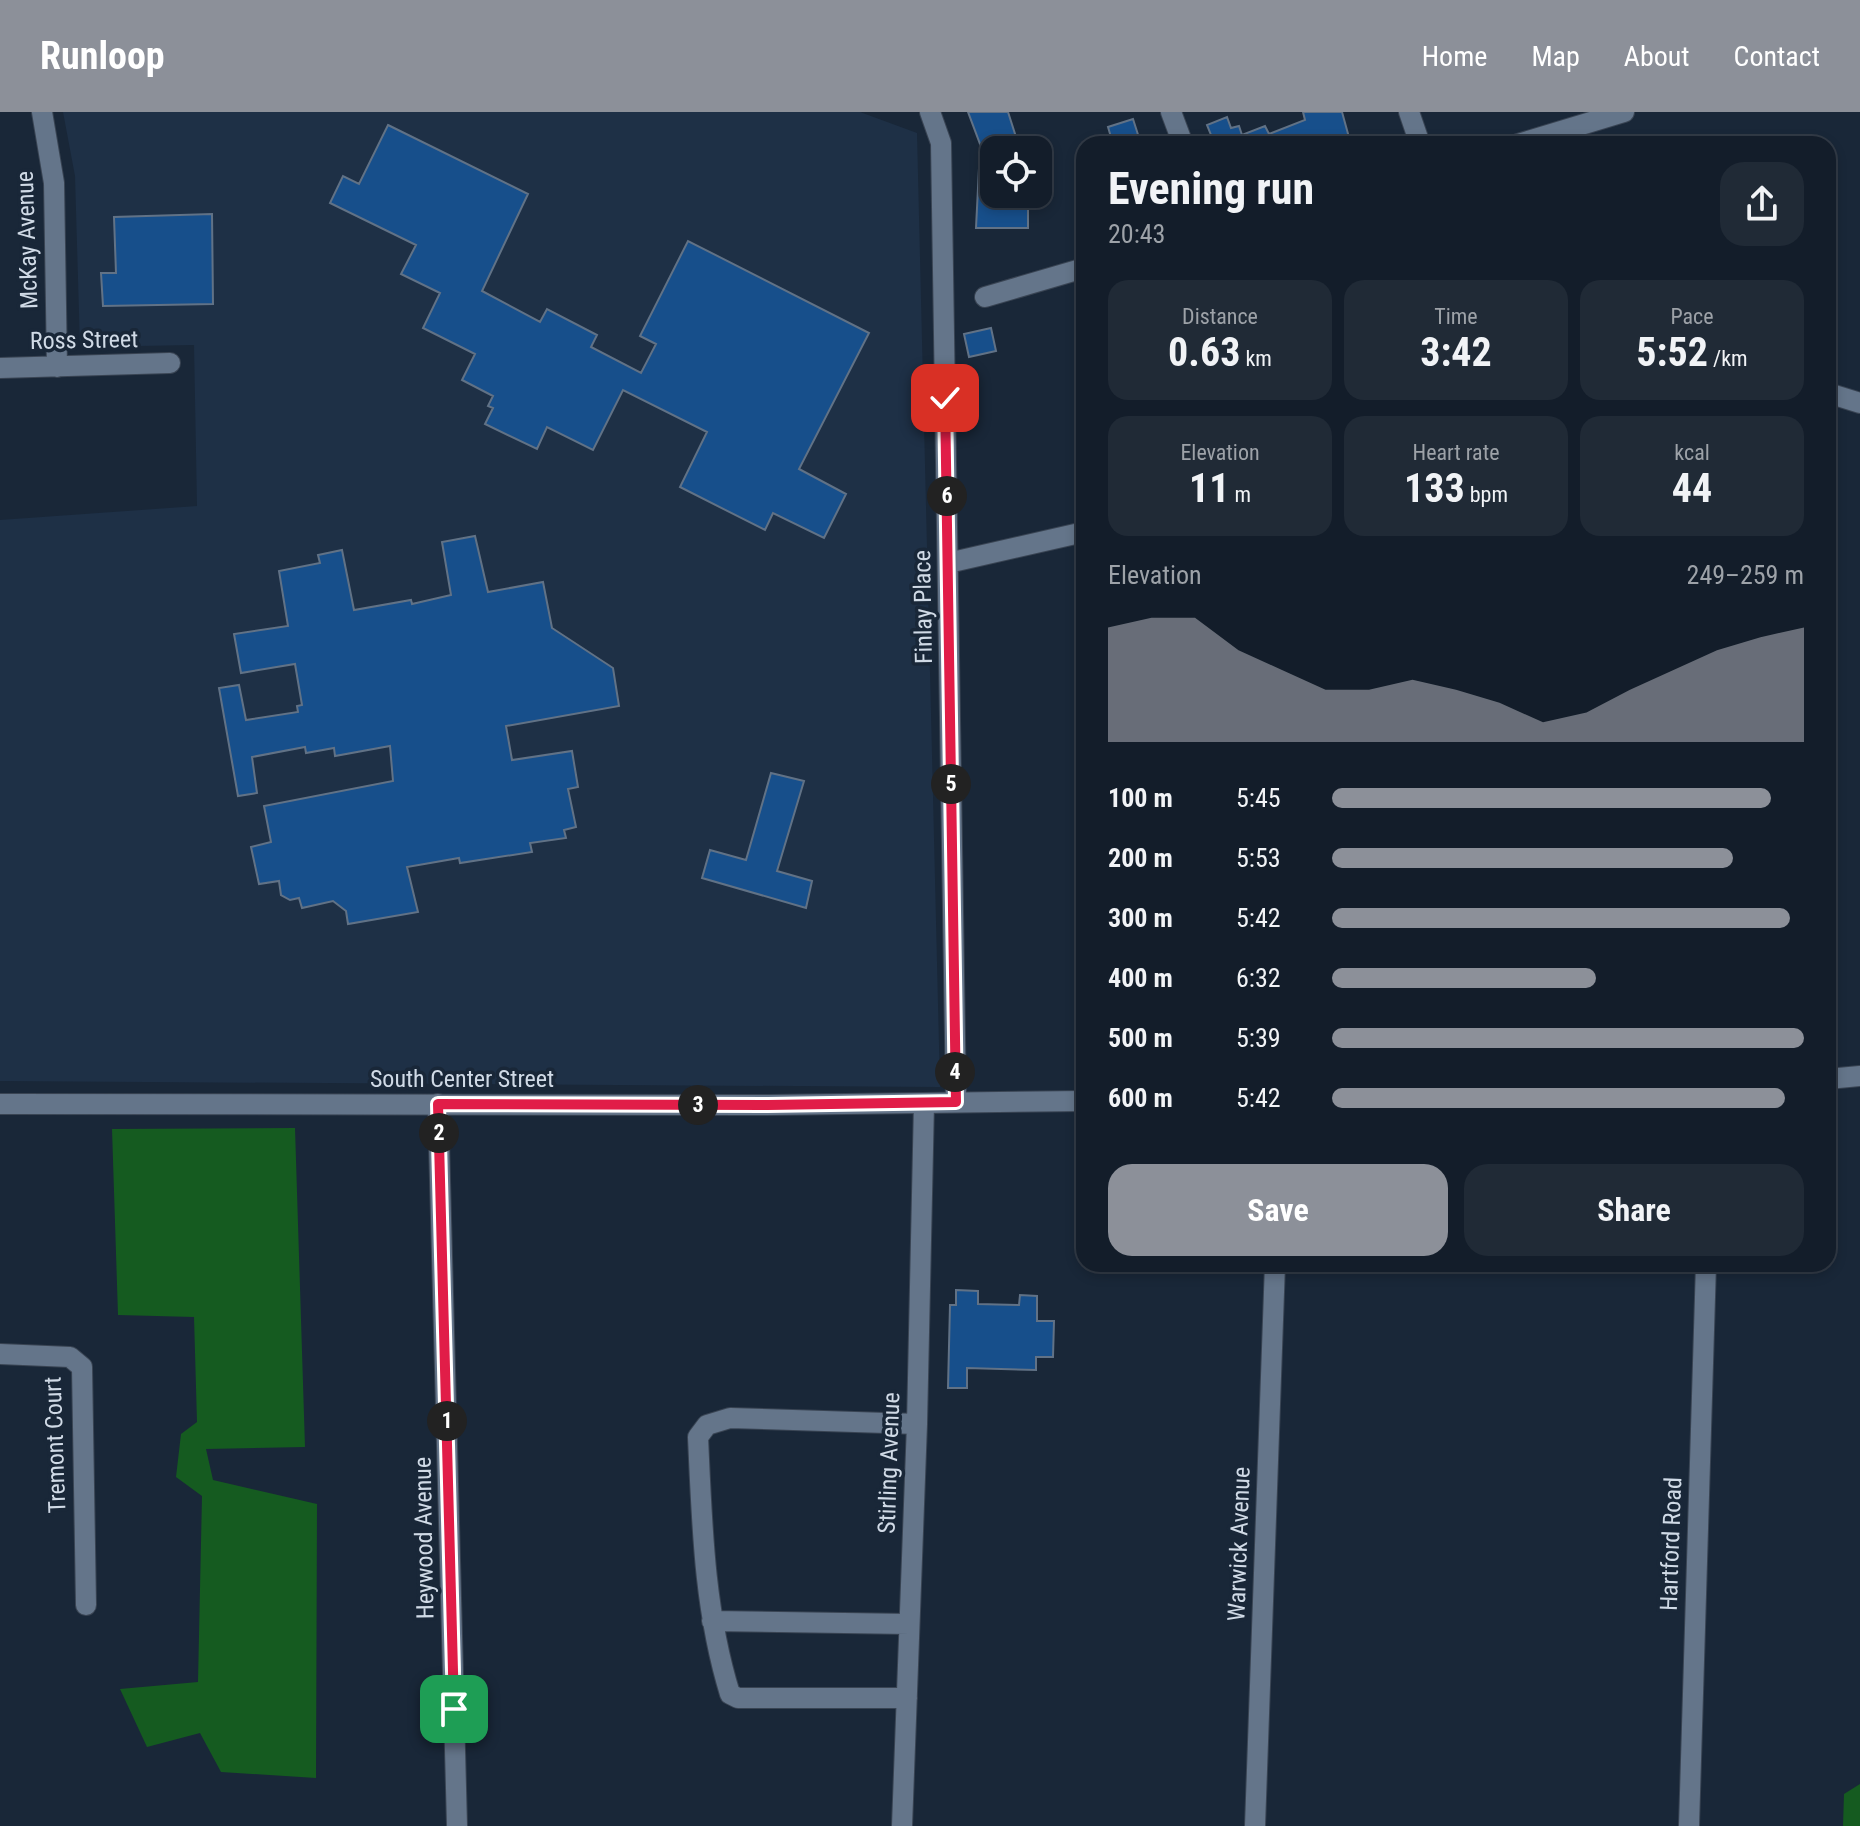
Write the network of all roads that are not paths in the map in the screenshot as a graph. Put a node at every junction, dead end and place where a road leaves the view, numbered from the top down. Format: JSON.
{"nodes":[{"id":1,"x":42,"y":112,"type":"edge"},
{"id":2,"x":930,"y":112,"type":"edge"},
{"id":3,"x":1171,"y":112,"type":"edge"},
{"id":4,"x":1409,"y":112,"type":"edge"},
{"id":5,"x":1624,"y":112,"type":"edge"},
{"id":6,"x":1180,"y":136,"type":"edge"},
{"id":7,"x":1417,"y":136,"type":"edge"},
{"id":8,"x":1544,"y":136,"type":"edge"},
{"id":9,"x":1076,"y":270,"type":"edge"},
{"id":10,"x":985,"y":297,"type":"dead end"},
{"id":11,"x":170,"y":363,"type":"dead end"},
{"id":12,"x":57,"y":367,"type":"junction"},
{"id":13,"x":0,"y":368,"type":"edge"},
{"id":14,"x":1860,"y":384,"type":"edge"},
{"id":15,"x":1836,"y":393,"type":"edge"},
{"id":16,"x":1836,"y":395,"type":"edge"},
{"id":17,"x":1860,"y":403,"type":"edge"},
{"id":18,"x":1076,"y":534,"type":"edge"},
{"id":19,"x":948,"y":563,"type":"junction"},
{"id":20,"x":1860,"y":1076,"type":"edge"},
{"id":21,"x":1836,"y":1078,"type":"edge"},
{"id":22,"x":1076,"y":1101,"type":"edge"},
{"id":23,"x":956,"y":1102,"type":"junction"},
{"id":24,"x":924,"y":1103,"type":"junction"},
{"id":25,"x":0,"y":1104,"type":"edge"},
{"id":26,"x":438,"y":1104,"type":"junction"},
{"id":27,"x":1275,"y":1272,"type":"edge"},
{"id":28,"x":1706,"y":1272,"type":"edge"},
{"id":29,"x":0,"y":1354,"type":"edge"},
{"id":30,"x":917,"y":1424,"type":"junction"},
{"id":31,"x":86,"y":1605,"type":"dead end"},
{"id":32,"x":712,"y":1621,"type":"junction"},
{"id":33,"x":909,"y":1624,"type":"junction"},
{"id":34,"x":907,"y":1698,"type":"junction"},
{"id":35,"x":457,"y":1826,"type":"edge"},
{"id":36,"x":902,"y":1826,"type":"edge"},
{"id":37,"x":1255,"y":1826,"type":"edge"},
{"id":38,"x":1689,"y":1826,"type":"edge"}],
"edges":[{"from":1,"to":12,"type":"street","name":"McKay Avenue"},
{"from":2,"to":19,"type":"street","name":"Finlay Place"},
{"from":3,"to":6,"type":"street"},
{"from":4,"to":7,"type":"street"},
{"from":5,"to":8,"type":"street"},
{"from":9,"to":10,"type":"street"},
{"from":11,"to":12,"type":"street","name":"Ross Street"},
{"from":12,"to":13,"type":"street","name":"Ross Street"},
{"from":14,"to":15,"type":"street"},
{"from":16,"to":17,"type":"street"},
{"from":18,"to":19,"type":"street"},
{"from":19,"to":23,"type":"street","name":"Finlay Place"},
{"from":20,"to":21,"type":"street"},
{"from":22,"to":23,"type":"street","name":"South Center Street"},
{"from":23,"to":24,"type":"street","name":"South Center Street"},
{"from":24,"to":26,"type":"street","name":"South Center Street"},
{"from":24,"to":30,"type":"street","name":"Stirling Avenue"},
{"from":25,"to":26,"type":"street","name":"South Center Street"},
{"from":26,"to":35,"type":"street","name":"Heywood Avenue"},
{"from":27,"to":37,"type":"street","name":"Warwick Avenue"},
{"from":28,"to":38,"type":"street","name":"Hartford Road"},
{"from":29,"to":31,"type":"street","name":"Tremont Court"},
{"from":30,"to":32,"type":"street"},
{"from":30,"to":33,"type":"street","name":"Stirling Avenue"},
{"from":32,"to":33,"type":"street"},
{"from":32,"to":34,"type":"street"},
{"from":33,"to":34,"type":"street","name":"Stirling Avenue"},
{"from":34,"to":36,"type":"street","name":"Stirling Avenue"}]}
